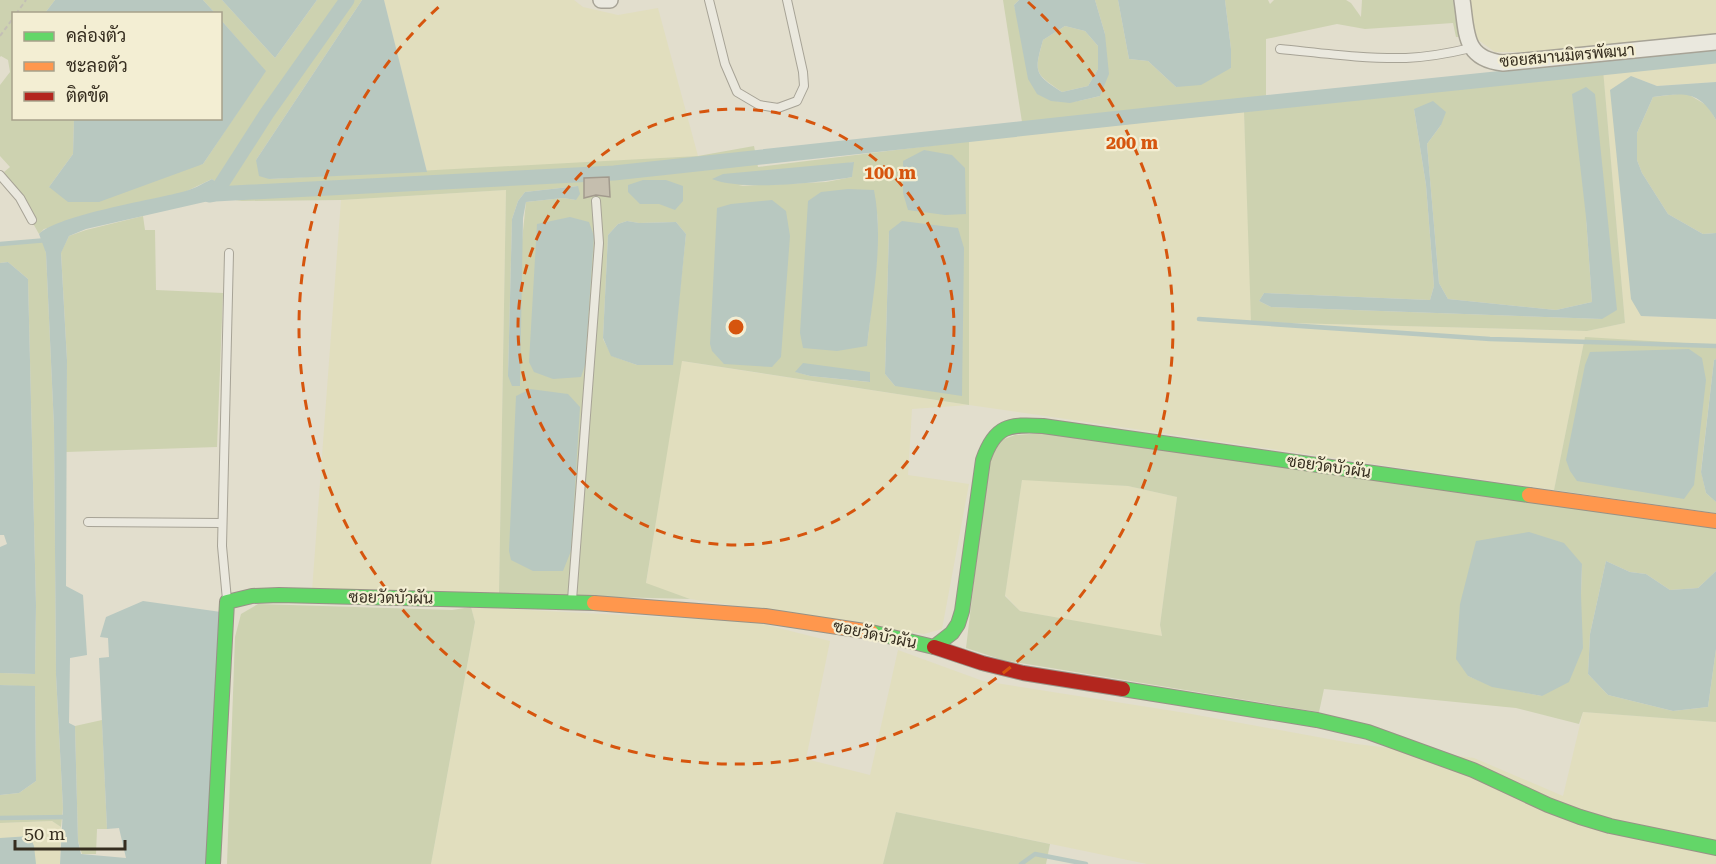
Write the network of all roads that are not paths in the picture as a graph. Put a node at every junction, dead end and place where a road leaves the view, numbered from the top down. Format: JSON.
{"nodes":[{"id":1,"x":601,"y":0,"type":"edge"},
{"id":2,"x":610,"y":0,"type":"edge"},
{"id":3,"x":709,"y":0,"type":"edge"},
{"id":4,"x":787,"y":0,"type":"edge"},
{"id":5,"x":1462,"y":0,"type":"edge"},
{"id":6,"x":1716,"y":42,"type":"edge"},
{"id":7,"x":1471,"y":48,"type":"junction"},
{"id":8,"x":1280,"y":49,"type":"dead end"},
{"id":9,"x":0,"y":174,"type":"edge"},
{"id":10,"x":596,"y":201,"type":"dead end"},
{"id":11,"x":32,"y":220,"type":"dead end"},
{"id":12,"x":229,"y":253,"type":"dead end"},
{"id":13,"x":1716,"y":521,"type":"edge"},
{"id":14,"x":88,"y":522,"type":"dead end"},
{"id":15,"x":222,"y":523,"type":"junction"},
{"id":16,"x":227,"y":602,"type":"junction"},
{"id":17,"x":572,"y":602,"type":"junction"},
{"id":18,"x":934,"y":647,"type":"junction"},
{"id":19,"x":1716,"y":848,"type":"edge"},
{"id":20,"x":213,"y":864,"type":"edge"}],
"edges":[{"from":1,"to":2,"type":"street"},
{"from":3,"to":4,"type":"lane"},
{"from":5,"to":7,"type":"street"},
{"from":6,"to":7,"type":"street","name":"ซอยสมานมิตรพัฒนา"},
{"from":7,"to":8,"type":"lane"},
{"from":9,"to":11,"type":"lane"},
{"from":10,"to":17,"type":"lane"},
{"from":12,"to":15,"type":"lane"},
{"from":13,"to":18,"type":"street","name":"ซอยวัดบัวผัน"},
{"from":14,"to":15,"type":"lane"},
{"from":15,"to":16,"type":"lane"},
{"from":16,"to":17,"type":"street","name":"ซอยวัดบัวผัน"},
{"from":16,"to":20,"type":"street"},
{"from":17,"to":18,"type":"street","name":"ซอยวัดบัวผัน"},
{"from":18,"to":19,"type":"street"}]}
